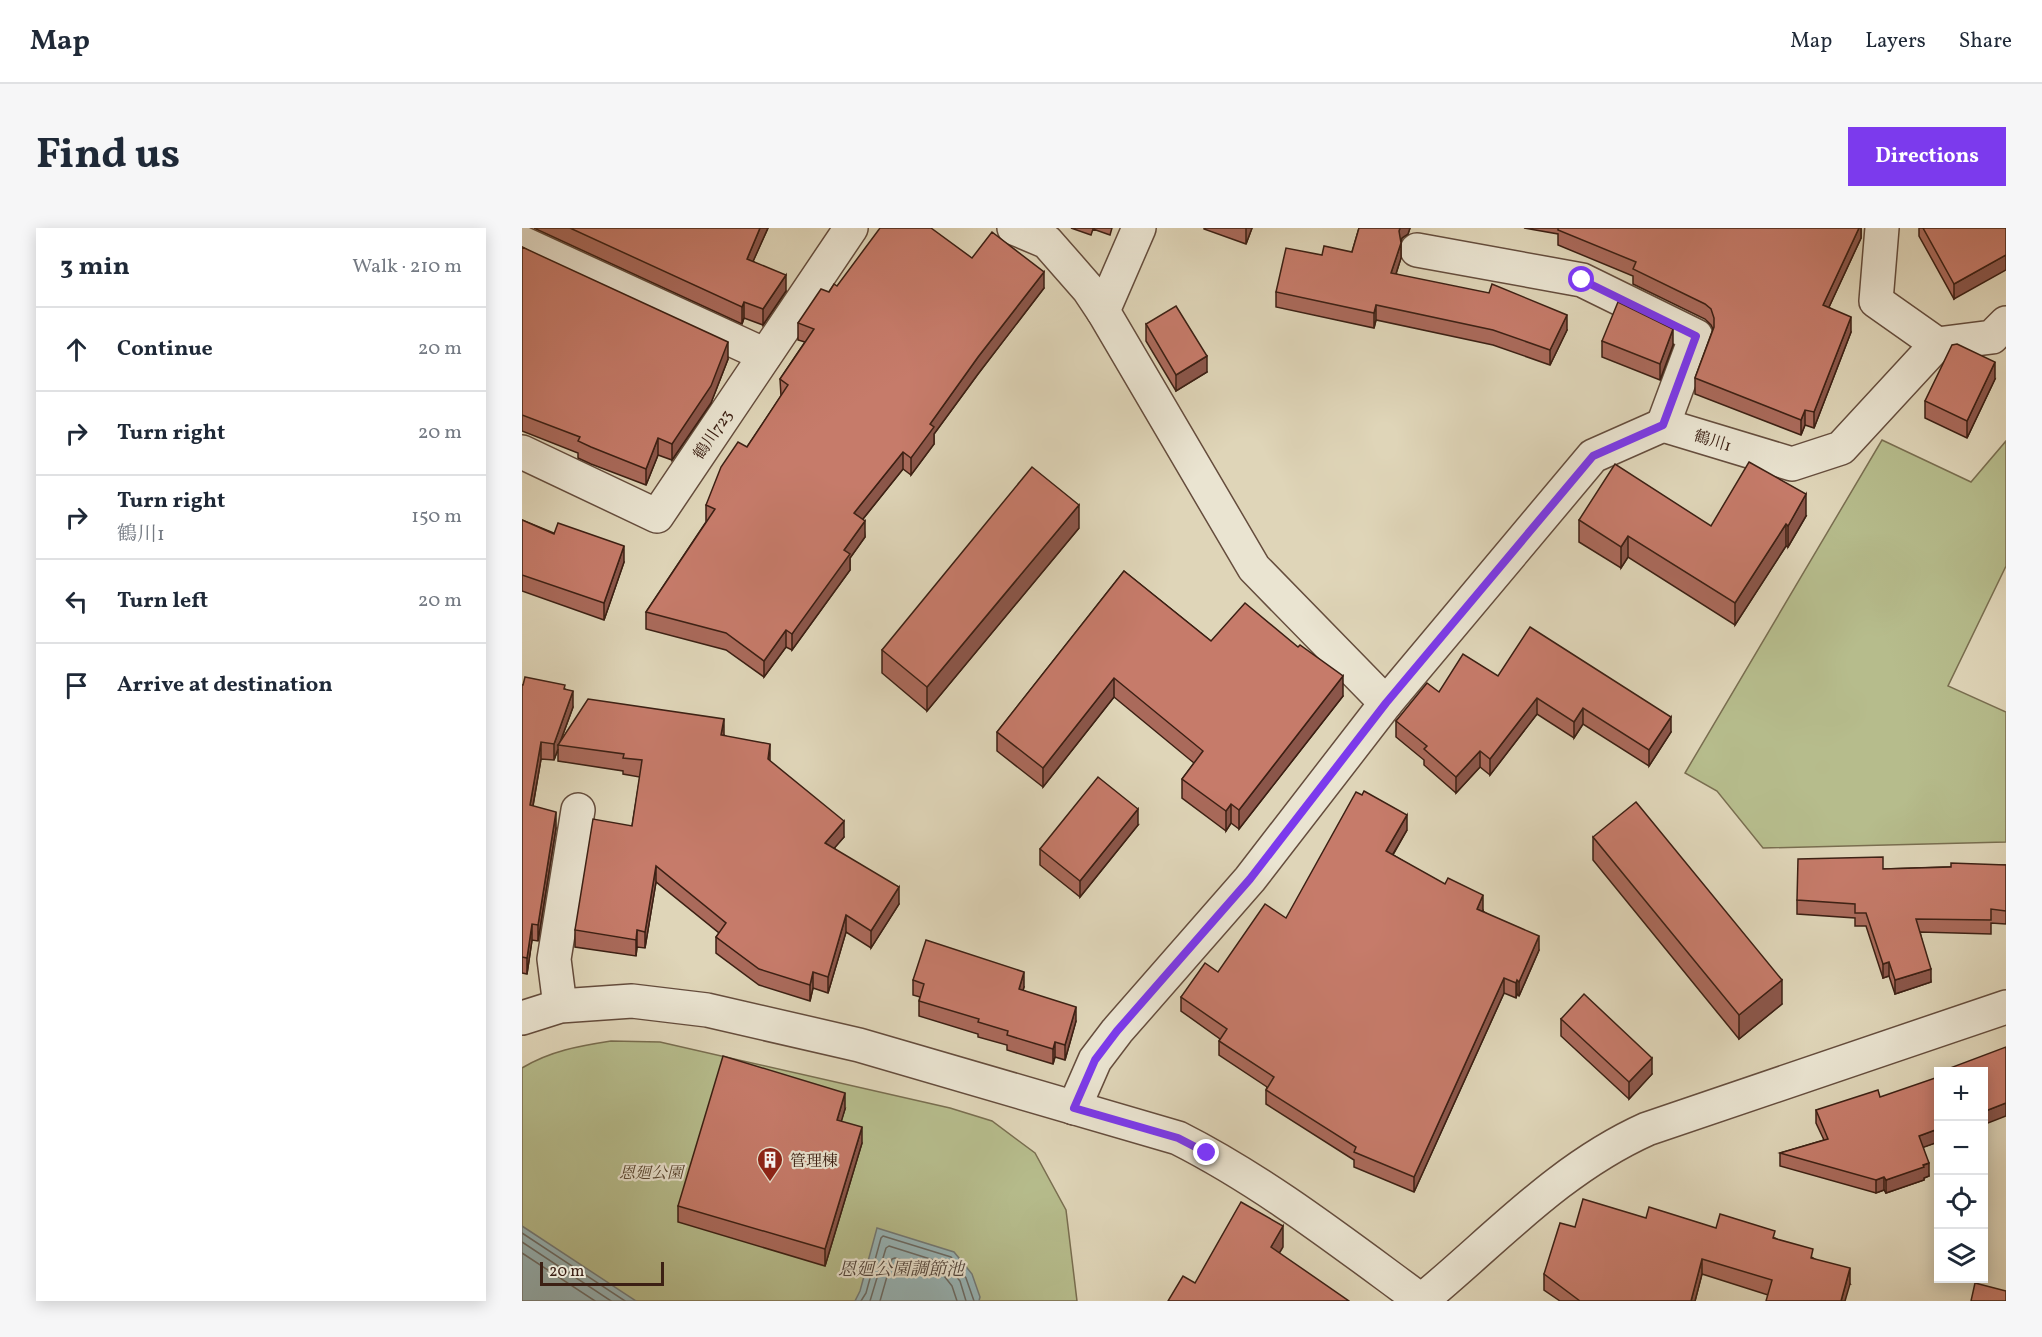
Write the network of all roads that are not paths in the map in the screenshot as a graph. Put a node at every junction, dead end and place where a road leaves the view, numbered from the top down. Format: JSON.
{"nodes":[{"id":1,"x":851,"y":228,"type":"edge"},
{"id":2,"x":1014,"y":228,"type":"edge"},
{"id":3,"x":1138,"y":228,"type":"edge"},
{"id":4,"x":1882,"y":228,"type":"edge"},
{"id":5,"x":522,"y":243,"type":"edge"},
{"id":6,"x":1417,"y":250,"type":"dead end"},
{"id":7,"x":1103,"y":311,"type":"junction"},
{"id":8,"x":2006,"y":323,"type":"edge"},
{"id":9,"x":1937,"y":344,"type":"junction"},
{"id":10,"x":765,"y":356,"type":"junction"},
{"id":11,"x":1663,"y":425,"type":"junction"},
{"id":12,"x":522,"y":452,"type":"edge"},
{"id":13,"x":1386,"y":703,"type":"junction"},
{"id":14,"x":578,"y":810,"type":"dead end"},
{"id":15,"x":560,"y":1006,"type":"junction"},
{"id":16,"x":2006,"y":1007,"type":"edge"},
{"id":17,"x":522,"y":1018,"type":"edge"},
{"id":18,"x":1074,"y":1108,"type":"junction"},
{"id":19,"x":1422,"y":1301,"type":"edge"}],
"edges":[{"from":1,"to":10,"type":"street","name":"鶴川723"},
{"from":2,"to":7,"type":"street"},
{"from":3,"to":7,"type":"street"},
{"from":4,"to":9,"type":"street"},
{"from":5,"to":10,"type":"street"},
{"from":6,"to":11,"type":"street"},
{"from":7,"to":13,"type":"street"},
{"from":8,"to":9,"type":"street"},
{"from":9,"to":11,"type":"street","name":"鶴川1"},
{"from":10,"to":12,"type":"street","name":"鶴川723"},
{"from":11,"to":13,"type":"street"},
{"from":13,"to":18,"type":"street"},
{"from":14,"to":15,"type":"street"},
{"from":15,"to":17,"type":"street"},
{"from":15,"to":18,"type":"street"},
{"from":16,"to":19,"type":"street"},
{"from":18,"to":19,"type":"street"}]}
